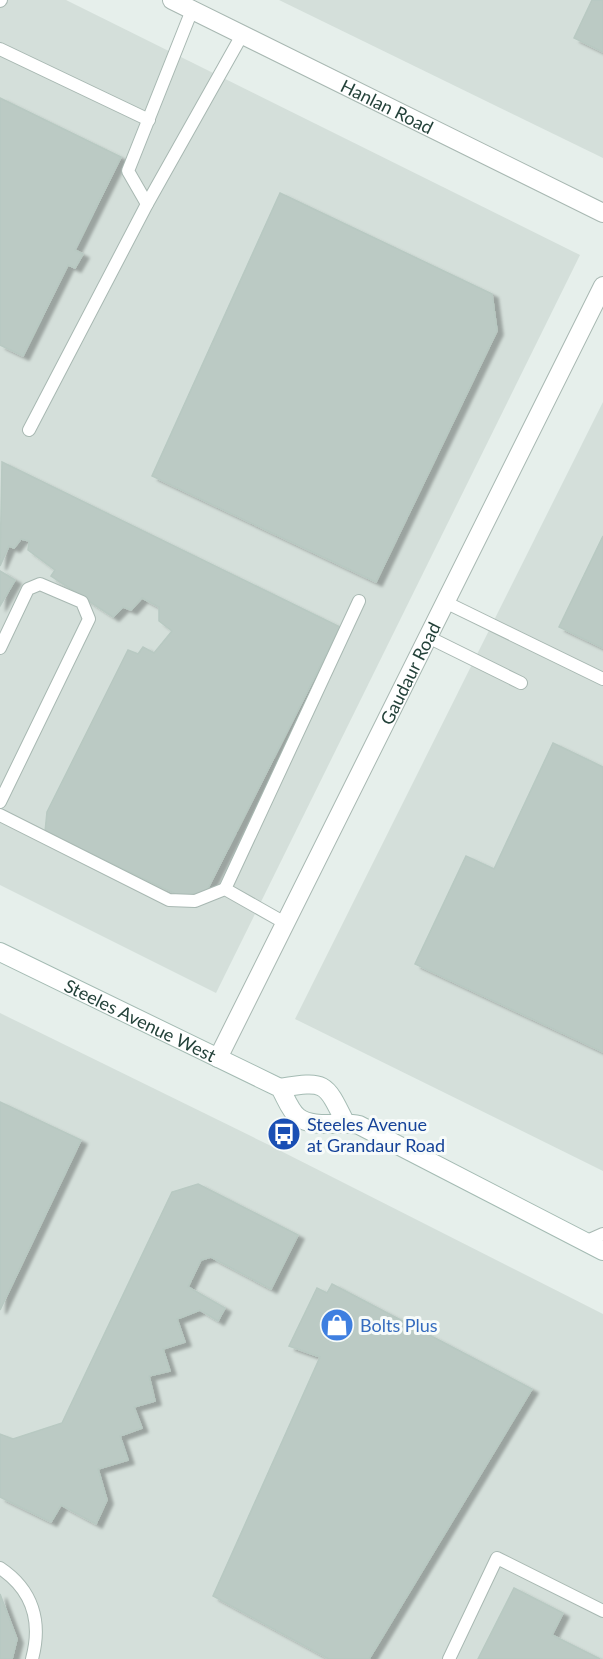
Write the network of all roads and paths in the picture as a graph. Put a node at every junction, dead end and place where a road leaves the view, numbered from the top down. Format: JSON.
{"nodes":[{"id":1,"x":172,"y":0,"type":"edge"},
{"id":2,"x":192,"y":10,"type":"junction"},
{"id":3,"x":242,"y":35,"type":"junction"},
{"id":4,"x":0,"y":49,"type":"edge"},
{"id":5,"x":149,"y":120,"type":"junction"},
{"id":6,"x":147,"y":204,"type":"junction"},
{"id":7,"x":603,"y":213,"type":"edge"},
{"id":8,"x":603,"y":286,"type":"edge"},
{"id":9,"x":29,"y":430,"type":"dead end"},
{"id":10,"x":359,"y":601,"type":"dead end"},
{"id":11,"x":445,"y":602,"type":"junction"},
{"id":12,"x":428,"y":637,"type":"junction"},
{"id":13,"x":0,"y":648,"type":"edge"},
{"id":14,"x":603,"y":679,"type":"edge"},
{"id":15,"x":521,"y":683,"type":"dead end"},
{"id":16,"x":0,"y":802,"type":"edge"},
{"id":17,"x":0,"y":815,"type":"edge"},
{"id":18,"x":225,"y":889,"type":"junction"},
{"id":19,"x":285,"y":923,"type":"junction"},
{"id":20,"x":0,"y":952,"type":"edge"},
{"id":21,"x":218,"y":1058,"type":"junction"},
{"id":22,"x":280,"y":1088,"type":"junction"},
{"id":23,"x":345,"y":1122,"type":"junction"},
{"id":24,"x":603,"y":1234,"type":"edge"},
{"id":25,"x":585,"y":1242,"type":"junction"},
{"id":26,"x":603,"y":1251,"type":"edge"},
{"id":27,"x":0,"y":1568,"type":"edge"},
{"id":28,"x":603,"y":1611,"type":"edge"},
{"id":29,"x":32,"y":1659,"type":"edge"},
{"id":30,"x":449,"y":1659,"type":"edge"}],
"edges":[{"from":1,"to":2,"type":"street","name":"Hanlan Road"},
{"from":2,"to":3,"type":"street","name":"Hanlan Road"},
{"from":2,"to":5,"type":"lane"},
{"from":3,"to":6,"type":"lane"},
{"from":3,"to":7,"type":"street","name":"Hanlan Road"},
{"from":4,"to":5,"type":"lane"},
{"from":5,"to":6,"type":"lane"},
{"from":6,"to":9,"type":"lane"},
{"from":8,"to":11,"type":"street","name":"Gaudaur Road"},
{"from":10,"to":18,"type":"lane"},
{"from":11,"to":12,"type":"street","name":"Gaudaur Road"},
{"from":11,"to":14,"type":"lane"},
{"from":12,"to":15,"type":"lane"},
{"from":12,"to":19,"type":"street","name":"Gaudaur Road"},
{"from":13,"to":16,"type":"lane"},
{"from":17,"to":18,"type":"lane"},
{"from":18,"to":19,"type":"lane"},
{"from":19,"to":21,"type":"street","name":"Gaudaur Road"},
{"from":20,"to":21,"type":"street","name":"Steeles Avenue West"},
{"from":21,"to":22,"type":"street","name":"Steeles Avenue West"},
{"from":22,"to":23,"type":"street"},
{"from":22,"to":23,"type":"street"},
{"from":23,"to":25,"type":"street"},
{"from":24,"to":25,"type":"lane"},
{"from":25,"to":26,"type":"street"},
{"from":27,"to":29,"type":"lane"},
{"from":28,"to":30,"type":"lane"}]}
